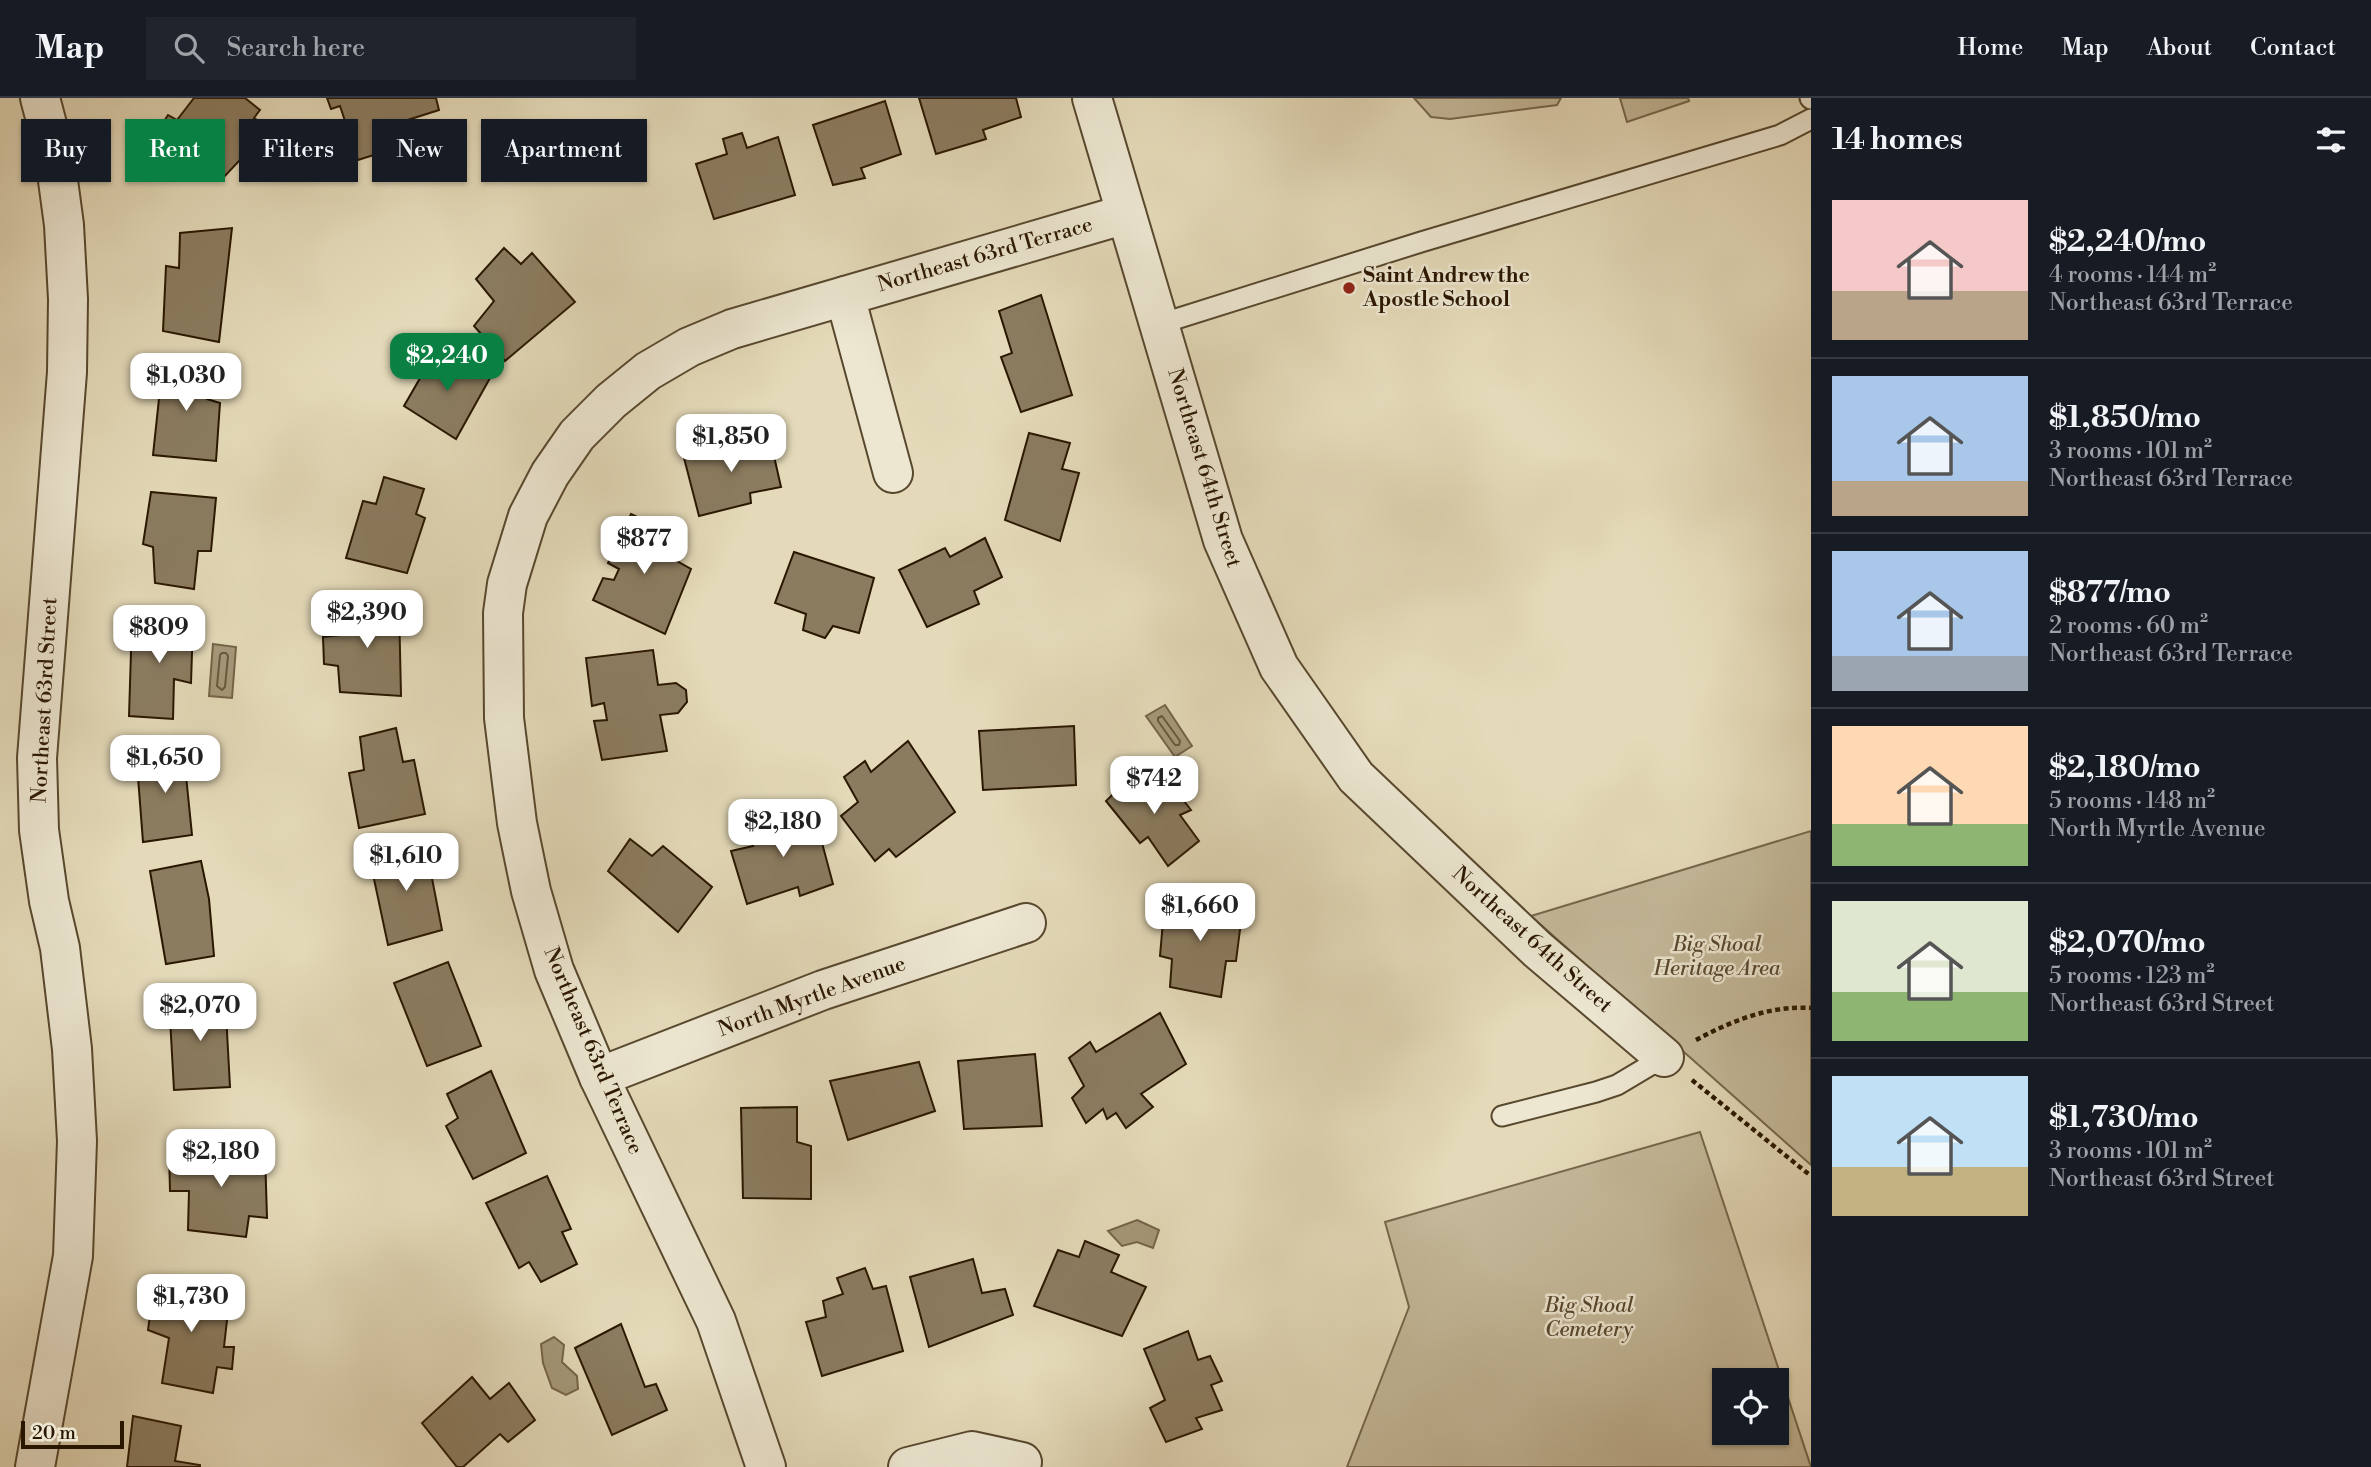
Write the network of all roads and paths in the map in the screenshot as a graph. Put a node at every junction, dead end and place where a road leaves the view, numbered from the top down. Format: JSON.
{"nodes":[{"id":1,"x":40,"y":98,"type":"edge"},
{"id":2,"x":1092,"y":98,"type":"edge"},
{"id":3,"x":1811,"y":119,"type":"edge"},
{"id":4,"x":1126,"y":214,"type":"junction"},
{"id":5,"x":845,"y":296,"type":"junction"},
{"id":6,"x":1160,"y":324,"type":"junction"},
{"id":7,"x":893,"y":473,"type":"dead end"},
{"id":8,"x":1026,"y":923,"type":"dead end"},
{"id":9,"x":1811,"y":1008,"type":"edge"},
{"id":10,"x":1664,"y":1057,"type":"junction"},
{"id":11,"x":599,"y":1077,"type":"junction"},
{"id":12,"x":1502,"y":1116,"type":"dead end"},
{"id":13,"x":1811,"y":1176,"type":"edge"},
{"id":14,"x":1022,"y":1462,"type":"dead end"},
{"id":15,"x":35,"y":1467,"type":"edge"},
{"id":16,"x":766,"y":1467,"type":"edge"},
{"id":17,"x":908,"y":1467,"type":"edge"}],
"edges":[{"from":1,"to":15,"type":"street","name":"Northeast 63rd Street"},
{"from":2,"to":4,"type":"street","name":"Northeast 64th Street"},
{"from":3,"to":6,"type":"lane"},
{"from":4,"to":5,"type":"street","name":"Northeast 63rd Terrace"},
{"from":4,"to":6,"type":"street","name":"Northeast 64th Street"},
{"from":5,"to":7,"type":"street"},
{"from":5,"to":11,"type":"street","name":"Northeast 63rd Terrace"},
{"from":6,"to":10,"type":"street","name":"Northeast 64th Street"},
{"from":8,"to":11,"type":"street","name":"North Myrtle Avenue"},
{"from":9,"to":10,"type":"path"},
{"from":10,"to":12,"type":"lane"},
{"from":10,"to":13,"type":"path"},
{"from":11,"to":16,"type":"street","name":"Northeast 63rd Terrace"},
{"from":14,"to":17,"type":"street"}]}
